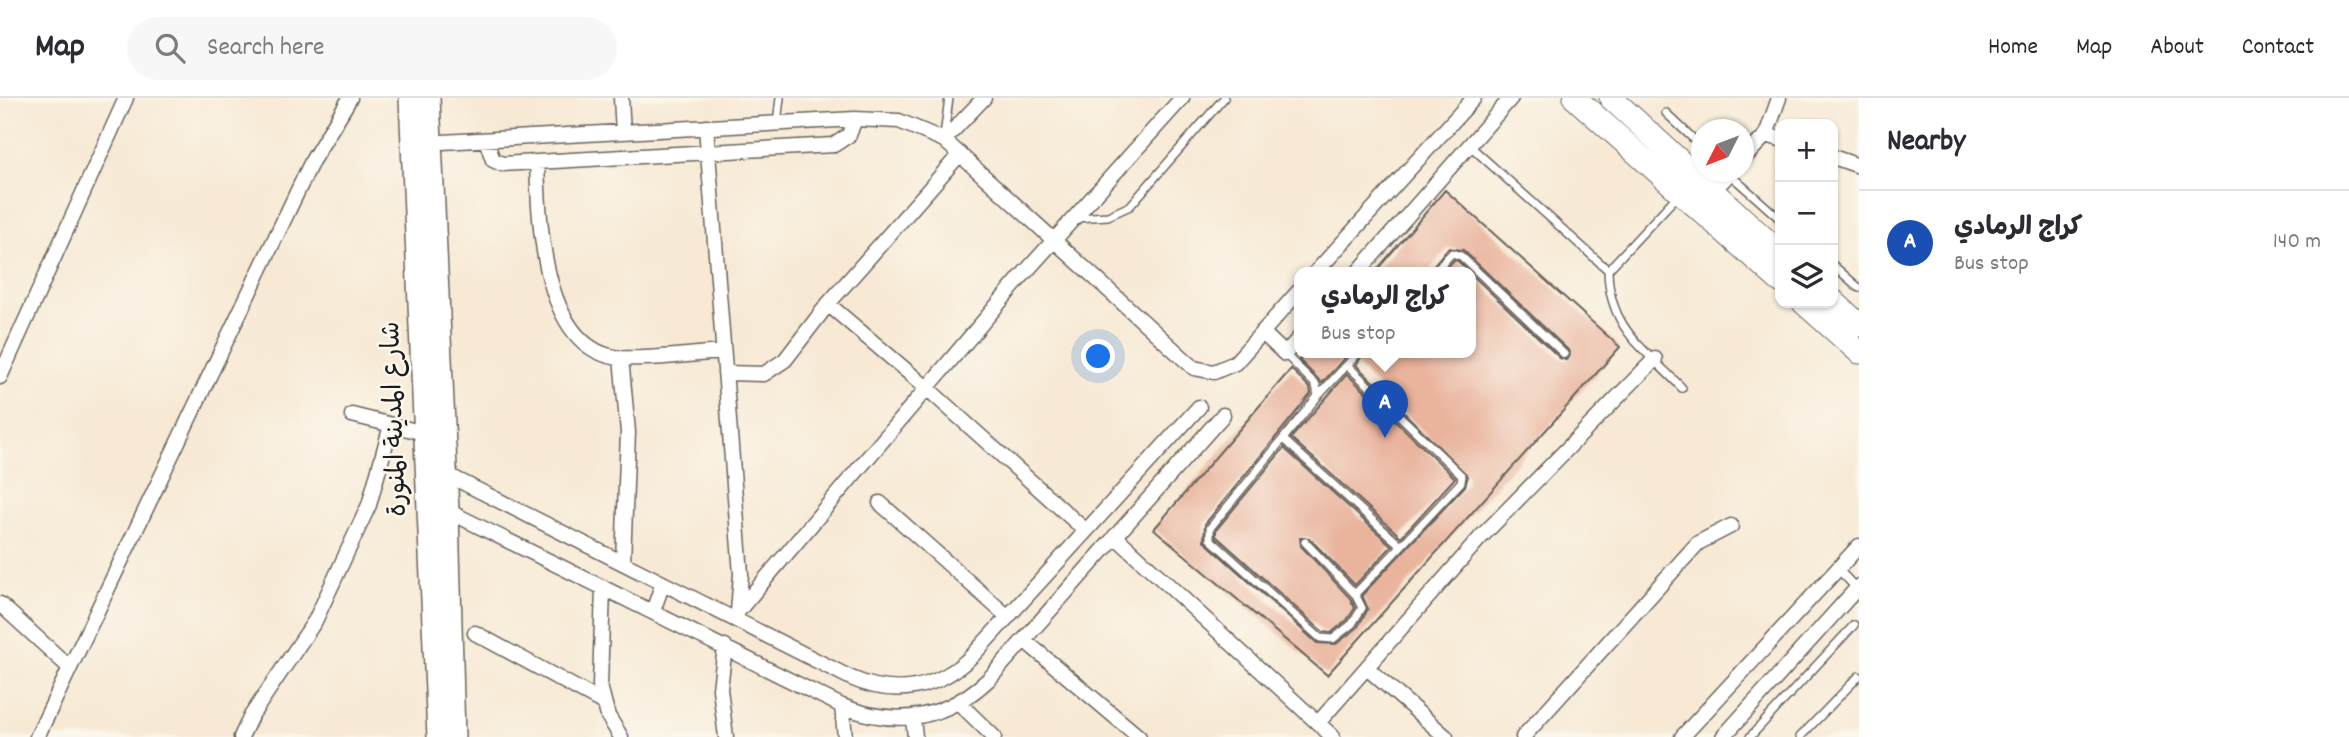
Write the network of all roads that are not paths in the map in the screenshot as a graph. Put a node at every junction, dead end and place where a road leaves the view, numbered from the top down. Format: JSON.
{"nodes":[{"id":1,"x":126,"y":98,"type":"edge"},
{"id":2,"x":349,"y":98,"type":"edge"},
{"id":3,"x":410,"y":98,"type":"edge"},
{"id":4,"x":429,"y":98,"type":"edge"},
{"id":5,"x":621,"y":98,"type":"edge"},
{"id":6,"x":780,"y":98,"type":"edge"},
{"id":7,"x":949,"y":98,"type":"edge"},
{"id":8,"x":984,"y":98,"type":"edge"},
{"id":9,"x":1224,"y":98,"type":"edge"},
{"id":10,"x":1474,"y":98,"type":"edge"},
{"id":11,"x":1511,"y":98,"type":"edge"},
{"id":12,"x":1575,"y":98,"type":"edge"},
{"id":13,"x":1611,"y":98,"type":"edge"},
{"id":14,"x":1779,"y":98,"type":"edge"},
{"id":15,"x":1178,"y":99,"type":"edge"},
{"id":16,"x":1665,"y":113,"type":"dead end"},
{"id":17,"x":855,"y":119,"type":"junction"},
{"id":18,"x":776,"y":123,"type":"junction"},
{"id":19,"x":706,"y":127,"type":"junction"},
{"id":20,"x":623,"y":132,"type":"junction"},
{"id":21,"x":1773,"y":137,"type":"edge"},
{"id":22,"x":1691,"y":138,"type":"edge"},
{"id":23,"x":486,"y":139,"type":"junction"},
{"id":24,"x":944,"y":140,"type":"junction"},
{"id":25,"x":421,"y":143,"type":"junction"},
{"id":26,"x":1469,"y":145,"type":"junction"},
{"id":27,"x":1754,"y":151,"type":"edge"},
{"id":28,"x":708,"y":153,"type":"junction"},
{"id":29,"x":960,"y":154,"type":"junction"},
{"id":30,"x":1838,"y":159,"type":"edge"},
{"id":31,"x":537,"y":162,"type":"junction"},
{"id":32,"x":1859,"y":166,"type":"edge"},
{"id":33,"x":1720,"y":182,"type":"edge"},
{"id":34,"x":1740,"y":182,"type":"edge"},
{"id":35,"x":1712,"y":192,"type":"junction"},
{"id":36,"x":1681,"y":193,"type":"junction"},
{"id":37,"x":1775,"y":214,"type":"edge"},
{"id":38,"x":1072,"y":218,"type":"junction"},
{"id":39,"x":1732,"y":224,"type":"junction"},
{"id":40,"x":1054,"y":240,"type":"junction"},
{"id":41,"x":1775,"y":250,"type":"edge"},
{"id":42,"x":1322,"y":267,"type":"edge"},
{"id":43,"x":1362,"y":267,"type":"edge"},
{"id":44,"x":1439,"y":267,"type":"edge"},
{"id":45,"x":1473,"y":267,"type":"edge"},
{"id":46,"x":1838,"y":269,"type":"edge"},
{"id":47,"x":1476,"y":270,"type":"edge"},
{"id":48,"x":1608,"y":270,"type":"junction"},
{"id":49,"x":1775,"y":275,"type":"edge"},
{"id":50,"x":1859,"y":288,"type":"edge"},
{"id":51,"x":1294,"y":297,"type":"edge"},
{"id":52,"x":828,"y":304,"type":"junction"},
{"id":53,"x":1838,"y":305,"type":"edge"},
{"id":54,"x":1810,"y":308,"type":"edge"},
{"id":55,"x":1859,"y":324,"type":"edge"},
{"id":56,"x":1262,"y":332,"type":"junction"},
{"id":57,"x":1294,"y":344,"type":"edge"},
{"id":58,"x":723,"y":352,"type":"junction"},
{"id":59,"x":1859,"y":352,"type":"edge"},
{"id":60,"x":1285,"y":354,"type":"junction"},
{"id":61,"x":1564,"y":354,"type":"dead end"},
{"id":62,"x":621,"y":358,"type":"junction"},
{"id":63,"x":1353,"y":358,"type":"edge"},
{"id":64,"x":1655,"y":359,"type":"junction"},
{"id":65,"x":1347,"y":365,"type":"junction"},
{"id":66,"x":725,"y":373,"type":"junction"},
{"id":67,"x":0,"y":377,"type":"edge"},
{"id":68,"x":1682,"y":387,"type":"dead end"},
{"id":69,"x":928,"y":389,"type":"junction"},
{"id":70,"x":1318,"y":396,"type":"junction"},
{"id":71,"x":1199,"y":407,"type":"dead end"},
{"id":72,"x":352,"y":415,"type":"dead end"},
{"id":73,"x":1223,"y":415,"type":"dead end"},
{"id":74,"x":391,"y":425,"type":"junction"},
{"id":75,"x":424,"y":433,"type":"junction"},
{"id":76,"x":1283,"y":439,"type":"junction"},
{"id":77,"x":446,"y":474,"type":"junction"},
{"id":78,"x":880,"y":503,"type":"dead end"},
{"id":79,"x":449,"y":511,"type":"junction"},
{"id":80,"x":1731,"y":526,"type":"dead end"},
{"id":81,"x":1086,"y":531,"type":"junction"},
{"id":82,"x":1115,"y":536,"type":"junction"},
{"id":83,"x":1305,"y":542,"type":"dead end"},
{"id":84,"x":1401,"y":546,"type":"junction"},
{"id":85,"x":1859,"y":546,"type":"edge"},
{"id":86,"x":623,"y":562,"type":"junction"},
{"id":87,"x":1838,"y":569,"type":"junction"},
{"id":88,"x":440,"y":580,"type":"junction"},
{"id":89,"x":663,"y":583,"type":"junction"},
{"id":90,"x":603,"y":587,"type":"junction"},
{"id":91,"x":1858,"y":588,"type":"edge"},
{"id":92,"x":1355,"y":594,"type":"junction"},
{"id":93,"x":0,"y":604,"type":"edge"},
{"id":94,"x":653,"y":611,"type":"junction"},
{"id":95,"x":738,"y":615,"type":"junction"},
{"id":96,"x":1008,"y":617,"type":"junction"},
{"id":97,"x":1854,"y":625,"type":"dead end"},
{"id":98,"x":475,"y":633,"type":"dead end"},
{"id":99,"x":1024,"y":640,"type":"junction"},
{"id":100,"x":725,"y":646,"type":"junction"},
{"id":101,"x":1367,"y":667,"type":"junction"},
{"id":102,"x":70,"y":668,"type":"junction"},
{"id":103,"x":1859,"y":676,"type":"edge"},
{"id":104,"x":603,"y":702,"type":"junction"},
{"id":105,"x":959,"y":703,"type":"junction"},
{"id":106,"x":842,"y":706,"type":"junction"},
{"id":107,"x":913,"y":719,"type":"junction"},
{"id":108,"x":1318,"y":723,"type":"junction"},
{"id":109,"x":1687,"y":735,"type":"edge"},
{"id":110,"x":440,"y":736,"type":"edge"},
{"id":111,"x":37,"y":737,"type":"edge"},
{"id":112,"x":241,"y":737,"type":"edge"},
{"id":113,"x":621,"y":737,"type":"edge"},
{"id":114,"x":726,"y":737,"type":"edge"},
{"id":115,"x":845,"y":737,"type":"edge"},
{"id":116,"x":915,"y":737,"type":"edge"},
{"id":117,"x":994,"y":737,"type":"edge"},
{"id":118,"x":1139,"y":737,"type":"edge"},
{"id":119,"x":1334,"y":737,"type":"edge"},
{"id":120,"x":1446,"y":737,"type":"edge"},
{"id":121,"x":1523,"y":737,"type":"edge"},
{"id":122,"x":1723,"y":737,"type":"edge"},
{"id":123,"x":1750,"y":737,"type":"edge"},
{"id":124,"x":1800,"y":737,"type":"edge"}],
"edges":[{"from":1,"to":67,"type":"street"},
{"from":2,"to":102,"type":"street"},
{"from":3,"to":25,"type":"main road","name":"شارع المدينة المنورة"},
{"from":4,"to":25,"type":"main road","name":"شارع المدينة المنورة"},
{"from":5,"to":20,"type":"street"},
{"from":6,"to":18,"type":"lane"},
{"from":7,"to":24,"type":"lane"},
{"from":8,"to":24,"type":"street"},
{"from":9,"to":38,"type":"lane"},
{"from":10,"to":42,"type":"street"},
{"from":11,"to":26,"type":"street"},
{"from":12,"to":36,"type":"main road"},
{"from":13,"to":35,"type":"main road"},
{"from":14,"to":21,"type":"street"},
{"from":15,"to":38,"type":"street"},
{"from":16,"to":22,"type":"lane"},
{"from":17,"to":18,"type":"street"},
{"from":17,"to":24,"type":"street"},
{"from":17,"to":28,"type":"street"},
{"from":18,"to":19,"type":"street"},
{"from":19,"to":20,"type":"street"},
{"from":19,"to":28,"type":"street"},
{"from":20,"to":23,"type":"street"},
{"from":21,"to":27,"type":"street"},
{"from":23,"to":25,"type":"street"},
{"from":23,"to":31,"type":"street"},
{"from":24,"to":29,"type":"street"},
{"from":25,"to":75,"type":"main road","name":"شارع المدينة المنورة"},
{"from":25,"to":77,"type":"main road","name":"شارع المدينة المنورة"},
{"from":26,"to":43,"type":"street"},
{"from":26,"to":48,"type":"lane"},
{"from":28,"to":31,"type":"street"},
{"from":28,"to":58,"type":"street"},
{"from":29,"to":40,"type":"street"},
{"from":29,"to":52,"type":"street"},
{"from":30,"to":32,"type":"street"},
{"from":31,"to":62,"type":"street"},
{"from":33,"to":35,"type":"street"},
{"from":34,"to":37,"type":"lane"},
{"from":35,"to":39,"type":"main road"},
{"from":36,"to":39,"type":"main road"},
{"from":36,"to":48,"type":"lane"},
{"from":38,"to":40,"type":"street"},
{"from":39,"to":41,"type":"main road"},
{"from":39,"to":49,"type":"main road"},
{"from":40,"to":56,"type":"street"},
{"from":40,"to":69,"type":"street"},
{"from":44,"to":45,"type":"lane"},
{"from":46,"to":50,"type":"lane"},
{"from":47,"to":61,"type":"lane"},
{"from":48,"to":64,"type":"lane"},
{"from":51,"to":56,"type":"street"},
{"from":52,"to":66,"type":"street"},
{"from":52,"to":69,"type":"street"},
{"from":53,"to":55,"type":"main road"},
{"from":54,"to":59,"type":"main road"},
{"from":56,"to":60,"type":"street"},
{"from":57,"to":60,"type":"street"},
{"from":58,"to":62,"type":"street"},
{"from":58,"to":66,"type":"street"},
{"from":60,"to":70,"type":"lane"},
{"from":62,"to":86,"type":"street"},
{"from":63,"to":65,"type":"lane"},
{"from":64,"to":68,"type":"lane"},
{"from":64,"to":101,"type":"street"},
{"from":65,"to":70,"type":"lane"},
{"from":65,"to":84,"type":"lane"},
{"from":66,"to":95,"type":"street"},
{"from":69,"to":81,"type":"street"},
{"from":69,"to":95,"type":"street"},
{"from":70,"to":76,"type":"lane"},
{"from":71,"to":81,"type":"street"},
{"from":72,"to":74,"type":"street"},
{"from":73,"to":82,"type":"street"},
{"from":74,"to":75,"type":"street"},
{"from":74,"to":112,"type":"street"},
{"from":75,"to":88,"type":"main road","name":"شارع المدينة المنورة"},
{"from":76,"to":84,"type":"lane"},
{"from":76,"to":92,"type":"lane"},
{"from":77,"to":79,"type":"main road","name":"شارع المدينة المنورة"},
{"from":77,"to":86,"type":"street"},
{"from":78,"to":96,"type":"street"},
{"from":79,"to":88,"type":"main road","name":"شارع المدينة المنورة"},
{"from":79,"to":90,"type":"street"},
{"from":80,"to":121,"type":"street"},
{"from":81,"to":96,"type":"street"},
{"from":82,"to":99,"type":"street"},
{"from":82,"to":108,"type":"street"},
{"from":83,"to":92,"type":"lane"},
{"from":84,"to":92,"type":"lane"},
{"from":85,"to":87,"type":"street"},
{"from":86,"to":89,"type":"street"},
{"from":87,"to":91,"type":"lane"},
{"from":87,"to":109,"type":"street"},
{"from":88,"to":110,"type":"main road","name":"شارع المدينة المنورة"},
{"from":89,"to":94,"type":"street"},
{"from":89,"to":95,"type":"street"},
{"from":90,"to":94,"type":"street"},
{"from":90,"to":104,"type":"street"},
{"from":91,"to":122,"type":"street"},
{"from":93,"to":102,"type":"street"},
{"from":94,"to":100,"type":"street"},
{"from":95,"to":96,"type":"street"},
{"from":97,"to":123,"type":"lane"},
{"from":98,"to":104,"type":"street"},
{"from":99,"to":105,"type":"street"},
{"from":99,"to":118,"type":"street"},
{"from":100,"to":106,"type":"street"},
{"from":100,"to":114,"type":"street"},
{"from":101,"to":108,"type":"street"},
{"from":101,"to":120,"type":"street"},
{"from":102,"to":111,"type":"street"},
{"from":103,"to":124,"type":"lane"},
{"from":104,"to":113,"type":"street"},
{"from":105,"to":107,"type":"street"},
{"from":105,"to":117,"type":"street"},
{"from":106,"to":107,"type":"street"},
{"from":106,"to":115,"type":"street"},
{"from":107,"to":116,"type":"street"},
{"from":108,"to":119,"type":"street"}]}
